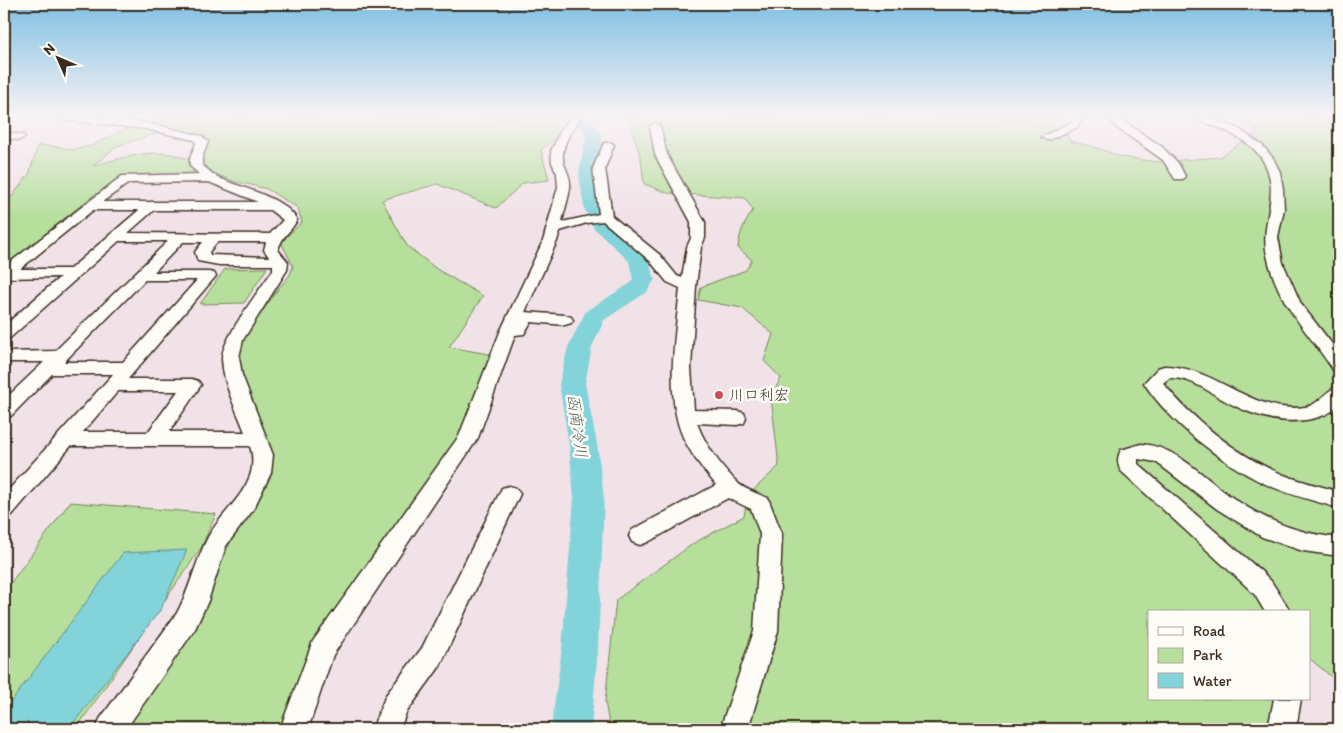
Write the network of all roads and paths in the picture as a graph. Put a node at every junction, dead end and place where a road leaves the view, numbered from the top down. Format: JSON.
{"nodes":[{"id":1,"x":199,"y":151,"type":"edge"},
{"id":2,"x":557,"y":151,"type":"edge"},
{"id":3,"x":606,"y":151,"type":"edge"},
{"id":4,"x":660,"y":151,"type":"edge"},
{"id":5,"x":1161,"y":151,"type":"edge"},
{"id":6,"x":1262,"y":151,"type":"edge"},
{"id":7,"x":1179,"y":176,"type":"dead end"},
{"id":8,"x":211,"y":178,"type":"junction"},
{"id":9,"x":92,"y":206,"type":"junction"},
{"id":10,"x":151,"y":206,"type":"junction"},
{"id":11,"x":272,"y":206,"type":"junction"},
{"id":12,"x":606,"y":217,"type":"junction"},
{"id":13,"x":554,"y":228,"type":"junction"},
{"id":14,"x":117,"y":237,"type":"junction"},
{"id":15,"x":180,"y":237,"type":"junction"},
{"id":16,"x":214,"y":237,"type":"junction"},
{"id":17,"x":274,"y":238,"type":"junction"},
{"id":18,"x":280,"y":260,"type":"junction"},
{"id":19,"x":74,"y":273,"type":"junction"},
{"id":20,"x":4,"y":274,"type":"edge"},
{"id":21,"x":141,"y":276,"type":"junction"},
{"id":22,"x":688,"y":286,"type":"junction"},
{"id":23,"x":564,"y":320,"type":"dead end"},
{"id":24,"x":508,"y":332,"type":"junction"},
{"id":25,"x":4,"y":334,"type":"edge"},
{"id":26,"x":4,"y":357,"type":"edge"},
{"id":27,"x":53,"y":362,"type":"junction"},
{"id":28,"x":1339,"y":366,"type":"edge"},
{"id":29,"x":129,"y":368,"type":"junction"},
{"id":30,"x":113,"y":385,"type":"junction"},
{"id":31,"x":1339,"y":392,"type":"edge"},
{"id":32,"x":4,"y":410,"type":"edge"},
{"id":33,"x":685,"y":416,"type":"junction"},
{"id":34,"x":737,"y":418,"type":"dead end"},
{"id":35,"x":65,"y":439,"type":"junction"},
{"id":36,"x":258,"y":439,"type":"junction"},
{"id":37,"x":153,"y":440,"type":"junction"},
{"id":38,"x":4,"y":485,"type":"edge"},
{"id":39,"x":24,"y":485,"type":"junction"},
{"id":40,"x":730,"y":487,"type":"junction"},
{"id":41,"x":509,"y":494,"type":"dead end"},
{"id":42,"x":1339,"y":500,"type":"edge"},
{"id":43,"x":4,"y":509,"type":"edge"},
{"id":44,"x":640,"y":536,"type":"dead end"},
{"id":45,"x":1339,"y":547,"type":"edge"},
{"id":46,"x":1278,"y":610,"type":"edge"},
{"id":47,"x":1288,"y":700,"type":"edge"},
{"id":48,"x":110,"y":729,"type":"edge"},
{"id":49,"x":294,"y":729,"type":"edge"},
{"id":50,"x":386,"y":729,"type":"edge"},
{"id":51,"x":734,"y":729,"type":"edge"},
{"id":52,"x":1282,"y":729,"type":"edge"}],
"edges":[{"from":1,"to":8,"type":"street"},
{"from":2,"to":13,"type":"street"},
{"from":3,"to":12,"type":"street"},
{"from":4,"to":22,"type":"street"},
{"from":5,"to":7,"type":"street"},
{"from":6,"to":28,"type":"street"},
{"from":8,"to":9,"type":"street"},
{"from":8,"to":11,"type":"street"},
{"from":9,"to":10,"type":"street"},
{"from":9,"to":20,"type":"street"},
{"from":10,"to":11,"type":"street"},
{"from":10,"to":14,"type":"street"},
{"from":11,"to":17,"type":"street"},
{"from":12,"to":13,"type":"street"},
{"from":12,"to":22,"type":"street"},
{"from":13,"to":24,"type":"street"},
{"from":14,"to":15,"type":"street"},
{"from":14,"to":19,"type":"street"},
{"from":15,"to":16,"type":"street"},
{"from":15,"to":21,"type":"street"},
{"from":16,"to":17,"type":"street"},
{"from":16,"to":18,"type":"street"},
{"from":17,"to":18,"type":"street"},
{"from":18,"to":36,"type":"street"},
{"from":19,"to":20,"type":"street"},
{"from":19,"to":25,"type":"street"},
{"from":21,"to":27,"type":"street"},
{"from":21,"to":29,"type":"street"},
{"from":22,"to":33,"type":"street"},
{"from":23,"to":24,"type":"street"},
{"from":24,"to":49,"type":"street"},
{"from":26,"to":27,"type":"street"},
{"from":27,"to":29,"type":"street"},
{"from":27,"to":32,"type":"street"},
{"from":29,"to":30,"type":"street"},
{"from":30,"to":35,"type":"street"},
{"from":30,"to":37,"type":"street"},
{"from":31,"to":42,"type":"street"},
{"from":33,"to":34,"type":"street"},
{"from":33,"to":40,"type":"street"},
{"from":35,"to":37,"type":"street"},
{"from":35,"to":39,"type":"street"},
{"from":36,"to":37,"type":"street"},
{"from":36,"to":48,"type":"street"},
{"from":38,"to":39,"type":"street"},
{"from":39,"to":43,"type":"street"},
{"from":40,"to":44,"type":"street"},
{"from":40,"to":51,"type":"street"},
{"from":41,"to":50,"type":"street"},
{"from":45,"to":46,"type":"street"},
{"from":47,"to":52,"type":"street"}]}
